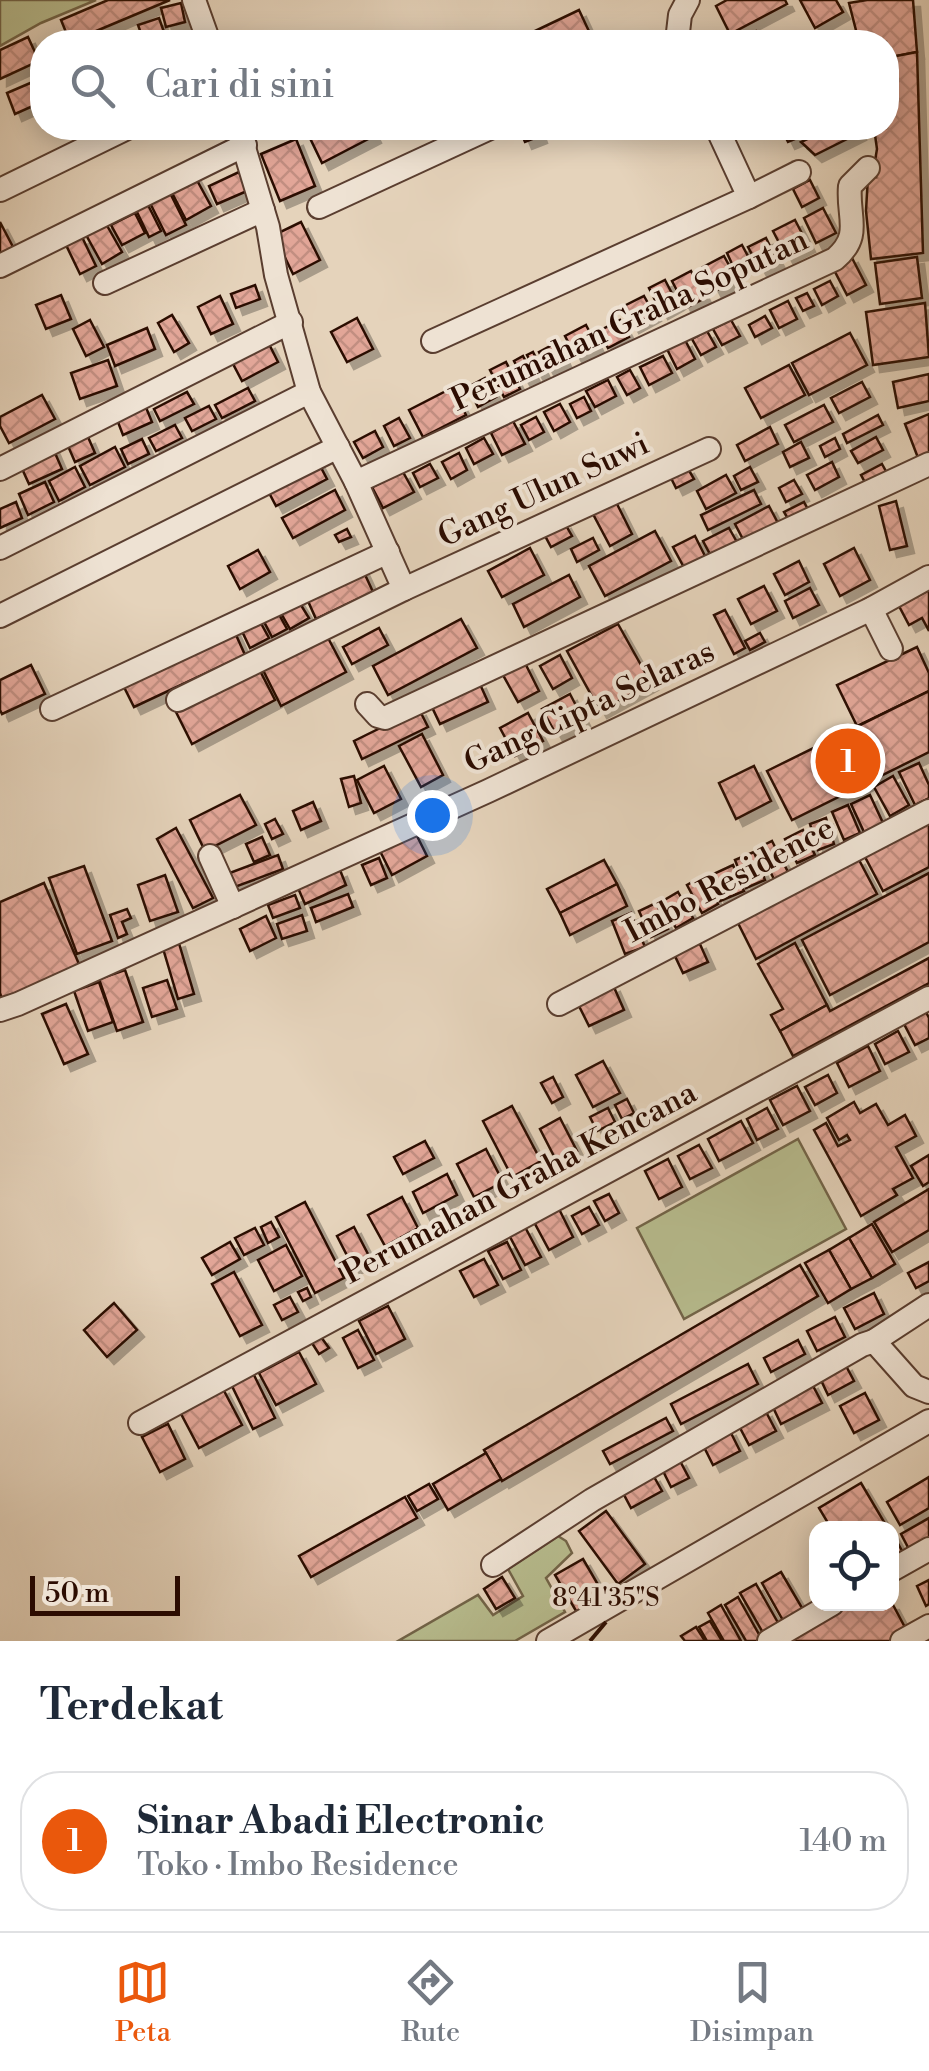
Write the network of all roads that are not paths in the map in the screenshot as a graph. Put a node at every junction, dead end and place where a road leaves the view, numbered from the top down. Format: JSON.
{"nodes":[{"id":1,"x":194,"y":0,"type":"edge"},
{"id":2,"x":688,"y":0,"type":"edge"},
{"id":3,"x":203,"y":30,"type":"edge"},
{"id":4,"x":678,"y":30,"type":"edge"},
{"id":5,"x":103,"y":140,"type":"edge"},
{"id":6,"x":235,"y":140,"type":"edge"},
{"id":7,"x":243,"y":140,"type":"edge"},
{"id":8,"x":464,"y":140,"type":"edge"},
{"id":9,"x":723,"y":140,"type":"edge"},
{"id":10,"x":868,"y":168,"type":"dead end"},
{"id":11,"x":799,"y":172,"type":"dead end"},
{"id":12,"x":0,"y":190,"type":"edge"},
{"id":13,"x":749,"y":197,"type":"junction"},
{"id":14,"x":318,"y":206,"type":"dead end"},
{"id":15,"x":263,"y":210,"type":"junction"},
{"id":16,"x":0,"y":266,"type":"edge"},
{"id":17,"x":105,"y":284,"type":"dead end"},
{"id":18,"x":291,"y":322,"type":"junction"},
{"id":19,"x":433,"y":341,"type":"dead end"},
{"id":20,"x":309,"y":392,"type":"junction"},
{"id":21,"x":338,"y":448,"type":"junction"},
{"id":22,"x":709,"y":449,"type":"dead end"},
{"id":23,"x":929,"y":464,"type":"edge"},
{"id":24,"x":0,"y":470,"type":"edge"},
{"id":25,"x":356,"y":482,"type":"junction"},
{"id":26,"x":0,"y":548,"type":"edge"},
{"id":27,"x":388,"y":552,"type":"junction"},
{"id":28,"x":929,"y":577,"type":"edge"},
{"id":29,"x":404,"y":588,"type":"junction"},
{"id":30,"x":871,"y":609,"type":"junction"},
{"id":31,"x":0,"y":616,"type":"edge"},
{"id":32,"x":890,"y":649,"type":"dead end"},
{"id":33,"x":178,"y":700,"type":"dead end"},
{"id":34,"x":366,"y":704,"type":"dead end"},
{"id":35,"x":52,"y":708,"type":"dead end"},
{"id":36,"x":929,"y":811,"type":"edge"},
{"id":37,"x":210,"y":856,"type":"dead end"},
{"id":38,"x":233,"y":907,"type":"junction"},
{"id":39,"x":929,"y":998,"type":"edge"},
{"id":40,"x":559,"y":1004,"type":"dead end"},
{"id":41,"x":0,"y":1010,"type":"edge"},
{"id":42,"x":923,"y":1309,"type":"edge"},
{"id":43,"x":929,"y":1334,"type":"edge"},
{"id":44,"x":874,"y":1341,"type":"junction"},
{"id":45,"x":929,"y":1392,"type":"edge"},
{"id":46,"x":140,"y":1422,"type":"dead end"},
{"id":47,"x":929,"y":1422,"type":"edge"},
{"id":48,"x":929,"y":1549,"type":"edge"},
{"id":49,"x":493,"y":1565,"type":"dead end"},
{"id":50,"x":899,"y":1566,"type":"edge"},
{"id":51,"x":820,"y":1611,"type":"edge"},
{"id":52,"x":929,"y":1626,"type":"edge"},
{"id":53,"x":548,"y":1641,"type":"edge"},
{"id":54,"x":769,"y":1641,"type":"edge"},
{"id":55,"x":902,"y":1641,"type":"edge"}],
"edges":[{"from":1,"to":3,"type":"street"},
{"from":2,"to":4,"type":"street"},
{"from":5,"to":12,"type":"street"},
{"from":6,"to":16,"type":"street"},
{"from":7,"to":15,"type":"street"},
{"from":8,"to":14,"type":"street"},
{"from":9,"to":13,"type":"street"},
{"from":10,"to":25,"type":"street","name":"Perumahan Graha Soputan"},
{"from":11,"to":13,"type":"street"},
{"from":13,"to":19,"type":"street"},
{"from":15,"to":17,"type":"street"},
{"from":15,"to":18,"type":"street"},
{"from":18,"to":20,"type":"street"},
{"from":18,"to":24,"type":"street"},
{"from":20,"to":21,"type":"street"},
{"from":20,"to":26,"type":"street"},
{"from":21,"to":25,"type":"street"},
{"from":21,"to":31,"type":"street"},
{"from":22,"to":29,"type":"street","name":"Gang Ulun Suwi"},
{"from":23,"to":34,"type":"street"},
{"from":25,"to":27,"type":"street"},
{"from":27,"to":29,"type":"street"},
{"from":27,"to":35,"type":"street"},
{"from":28,"to":30,"type":"street","name":"Gang Cipta Selaras"},
{"from":29,"to":33,"type":"street","name":"Gang Ulun Suwi"},
{"from":30,"to":32,"type":"street"},
{"from":30,"to":38,"type":"street","name":"Gang Cipta Selaras"},
{"from":36,"to":40,"type":"street","name":"Imbo Residence"},
{"from":37,"to":38,"type":"street"},
{"from":38,"to":41,"type":"street","name":"Gang Cipta Selaras"},
{"from":39,"to":46,"type":"street","name":"Perumahan Graha Kencana"},
{"from":42,"to":43,"type":"street"},
{"from":42,"to":44,"type":"street"},
{"from":44,"to":45,"type":"street"},
{"from":44,"to":49,"type":"street"},
{"from":47,"to":53,"type":"street"},
{"from":48,"to":50,"type":"street"},
{"from":51,"to":54,"type":"street"},
{"from":52,"to":55,"type":"street"}]}
